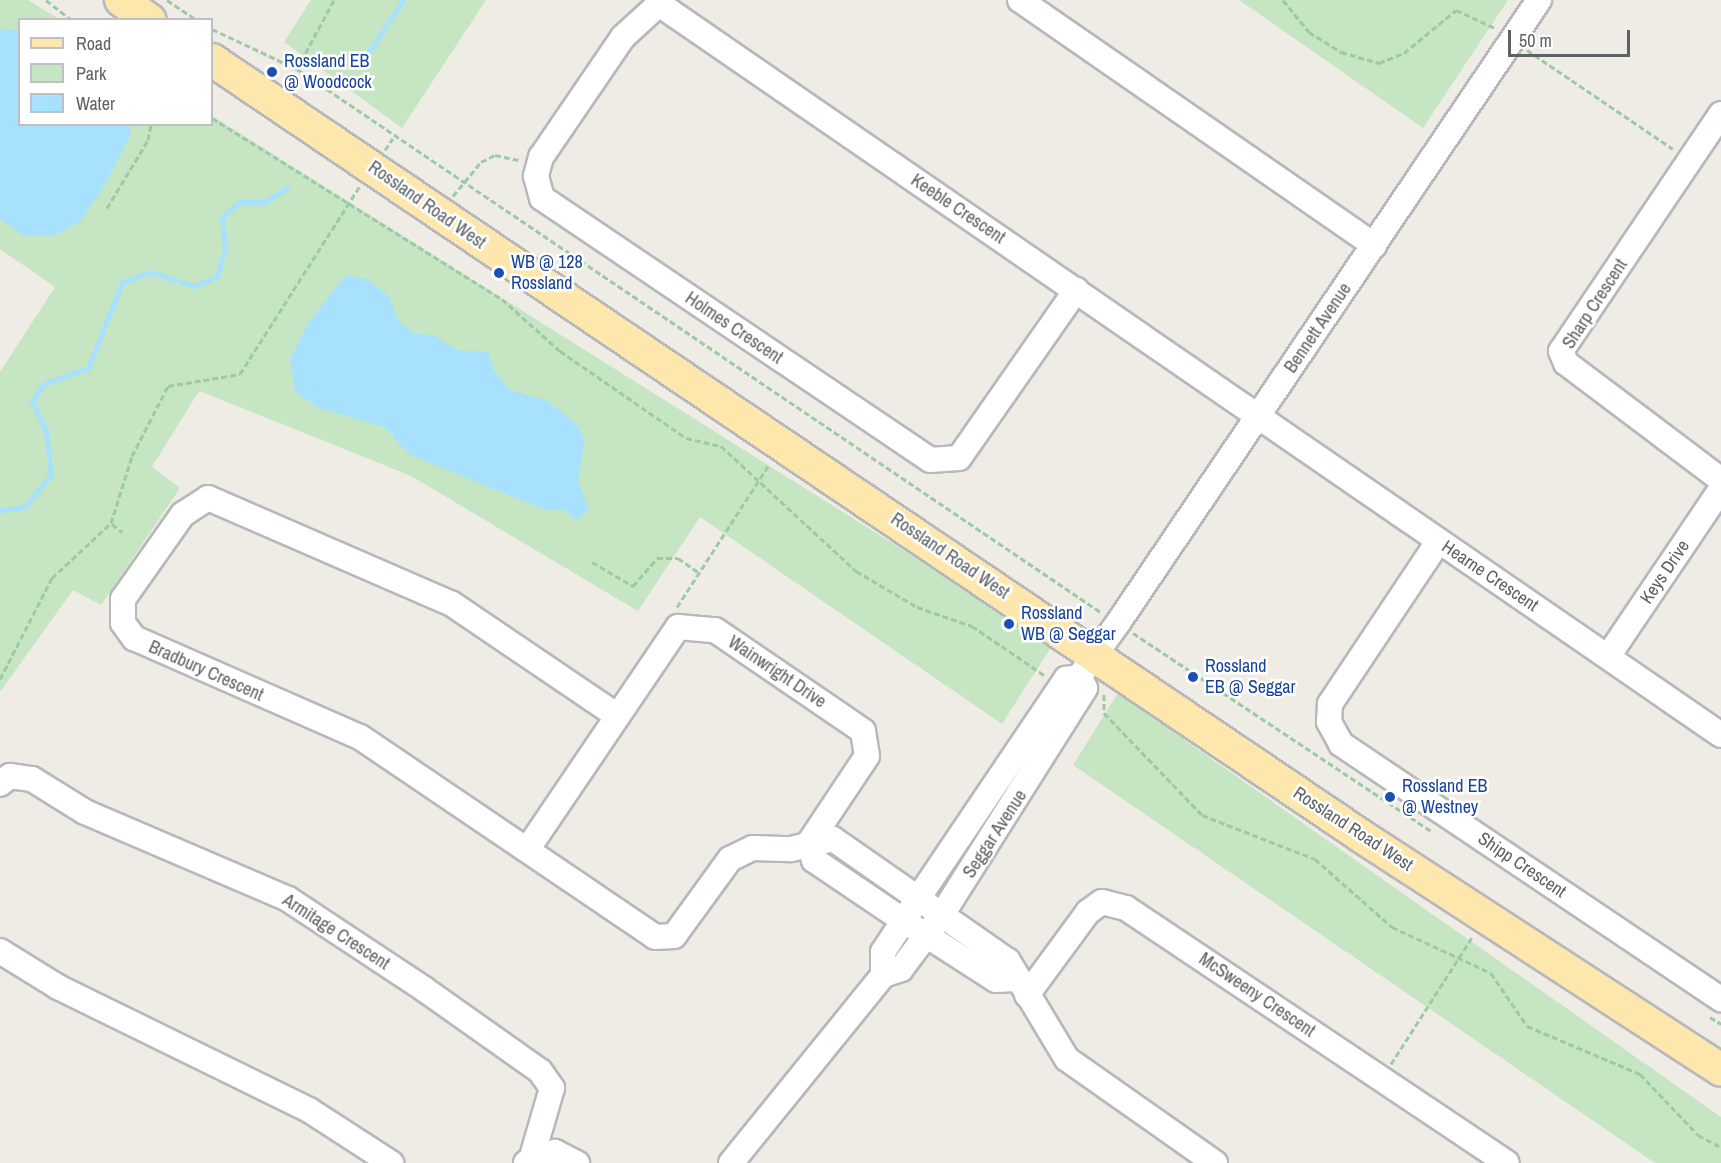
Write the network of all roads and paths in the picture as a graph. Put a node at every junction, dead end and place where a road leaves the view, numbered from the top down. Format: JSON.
{"nodes":[{"id":1,"x":46,"y":0,"type":"edge"},
{"id":2,"x":120,"y":0,"type":"edge"},
{"id":3,"x":167,"y":0,"type":"edge"},
{"id":4,"x":334,"y":0,"type":"edge"},
{"id":5,"x":1020,"y":0,"type":"edge"},
{"id":6,"x":1539,"y":0,"type":"edge"},
{"id":7,"x":660,"y":2,"type":"edge"},
{"id":8,"x":69,"y":18,"type":"edge"},
{"id":9,"x":147,"y":18,"type":"edge"},
{"id":10,"x":194,"y":18,"type":"edge"},
{"id":11,"x":213,"y":29,"type":"edge"},
{"id":12,"x":213,"y":61,"type":"edge"},
{"id":13,"x":297,"y":69,"type":"junction"},
{"id":14,"x":1721,"y":114,"type":"edge"},
{"id":15,"x":213,"y":118,"type":"edge"},
{"id":16,"x":151,"y":126,"type":"edge"},
{"id":17,"x":393,"y":137,"type":"junction"},
{"id":18,"x":518,"y":160,"type":"dead end"},
{"id":19,"x":373,"y":168,"type":"junction"},
{"id":20,"x":461,"y":183,"type":"junction"},
{"id":21,"x":350,"y":200,"type":"junction"},
{"id":22,"x":107,"y":208,"type":"dead end"},
{"id":23,"x":441,"y":215,"type":"junction"},
{"id":24,"x":1374,"y":245,"type":"junction"},
{"id":25,"x":1076,"y":290,"type":"junction"},
{"id":26,"x":1259,"y":416,"type":"junction"},
{"id":27,"x":783,"y":445,"type":"junction"},
{"id":28,"x":1721,"y":480,"type":"edge"},
{"id":29,"x":758,"y":481,"type":"junction"},
{"id":30,"x":1721,"y":489,"type":"edge"},
{"id":31,"x":111,"y":523,"type":"junction"},
{"id":32,"x":122,"y":532,"type":"dead end"},
{"id":33,"x":1438,"y":542,"type":"junction"},
{"id":34,"x":592,"y":562,"type":"dead end"},
{"id":35,"x":698,"y":572,"type":"junction"},
{"id":36,"x":1118,"y":623,"type":"junction"},
{"id":37,"x":678,"y":627,"type":"junction"},
{"id":38,"x":1609,"y":655,"type":"junction"},
{"id":39,"x":1087,"y":666,"type":"junction"},
{"id":40,"x":1048,"y":668,"type":"dead end"},
{"id":41,"x":0,"y":679,"type":"edge"},
{"id":42,"x":616,"y":715,"type":"junction"},
{"id":43,"x":1721,"y":735,"type":"edge"},
{"id":44,"x":0,"y":784,"type":"edge"},
{"id":45,"x":1441,"y":837,"type":"dead end"},
{"id":46,"x":810,"y":843,"type":"junction"},
{"id":47,"x":529,"y":847,"type":"junction"},
{"id":48,"x":917,"y":900,"type":"junction"},
{"id":49,"x":943,"y":913,"type":"junction"},
{"id":50,"x":1487,"y":914,"type":"junction"},
{"id":51,"x":904,"y":921,"type":"junction"},
{"id":52,"x":926,"y":936,"type":"junction"},
{"id":53,"x":0,"y":951,"type":"edge"},
{"id":54,"x":1460,"y":956,"type":"junction"},
{"id":55,"x":883,"y":975,"type":"junction"},
{"id":56,"x":1021,"y":987,"type":"junction"},
{"id":57,"x":1712,"y":1005,"type":"edge"},
{"id":58,"x":1721,"y":1024,"type":"edge"},
{"id":59,"x":1721,"y":1070,"type":"edge"},
{"id":60,"x":1382,"y":1078,"type":"junction"},
{"id":61,"x":1721,"y":1147,"type":"edge"},
{"id":62,"x":532,"y":1161,"type":"edge"},
{"id":63,"x":391,"y":1163,"type":"edge"},
{"id":64,"x":577,"y":1163,"type":"edge"},
{"id":65,"x":731,"y":1163,"type":"edge"},
{"id":66,"x":1215,"y":1163,"type":"edge"},
{"id":67,"x":1507,"y":1163,"type":"edge"}],
"edges":[{"from":1,"to":8,"type":"path"},
{"from":2,"to":9,"type":"main road"},
{"from":3,"to":10,"type":"path"},
{"from":4,"to":13,"type":"path"},
{"from":5,"to":24,"type":"street"},
{"from":6,"to":24,"type":"street","name":"Bennett Avenue"},
{"from":7,"to":25,"type":"street","name":"Keeble Crescent"},
{"from":7,"to":25,"type":"street","name":"Holmes Crescent"},
{"from":11,"to":13,"type":"path"},
{"from":12,"to":19,"type":"main road","name":"Rossland Road West"},
{"from":13,"to":17,"type":"path"},
{"from":14,"to":28,"type":"street","name":"Sharp Crescent"},
{"from":15,"to":21,"type":"path"},
{"from":16,"to":22,"type":"path"},
{"from":17,"to":19,"type":"path"},
{"from":17,"to":20,"type":"path"},
{"from":18,"to":20,"type":"path"},
{"from":19,"to":21,"type":"path"},
{"from":19,"to":23,"type":"main road","name":"Rossland Road West"},
{"from":20,"to":23,"type":"path"},
{"from":20,"to":36,"type":"path"},
{"from":21,"to":29,"type":"path"},
{"from":21,"to":31,"type":"path"},
{"from":23,"to":27,"type":"main road","name":"Rossland Road West"},
{"from":24,"to":26,"type":"street","name":"Bennett Avenue"},
{"from":25,"to":26,"type":"street","name":"Keeble Crescent"},
{"from":26,"to":33,"type":"street","name":"Hearne Crescent"},
{"from":26,"to":36,"type":"street","name":"Bennett Avenue"},
{"from":27,"to":29,"type":"path"},
{"from":27,"to":39,"type":"main road","name":"Rossland Road West"},
{"from":29,"to":35,"type":"path"},
{"from":29,"to":40,"type":"path"},
{"from":30,"to":38,"type":"street","name":"Keys Drive"},
{"from":31,"to":32,"type":"path"},
{"from":31,"to":41,"type":"path"},
{"from":33,"to":38,"type":"street","name":"Hearne Crescent"},
{"from":33,"to":57,"type":"street","name":"Shipp Crescent"},
{"from":34,"to":35,"type":"path"},
{"from":35,"to":37,"type":"path"},
{"from":36,"to":39,"type":"street","name":"Bennett Avenue"},
{"from":36,"to":45,"type":"path"},
{"from":37,"to":42,"type":"street"},
{"from":37,"to":46,"type":"street","name":"Wainwright Drive"},
{"from":38,"to":43,"type":"street","name":"Hearne Crescent"},
{"from":39,"to":48,"type":"street","name":"Seggar Avenue"},
{"from":39,"to":49,"type":"street","name":"Seggar Avenue"},
{"from":39,"to":50,"type":"main road","name":"Rossland Road West"},
{"from":39,"to":54,"type":"path"},
{"from":42,"to":47,"type":"street"},
{"from":42,"to":47,"type":"street","name":"Bradbury Crescent"},
{"from":44,"to":62,"type":"street","name":"Armitage Crescent"},
{"from":46,"to":47,"type":"street","name":"Bradbury Crescent"},
{"from":46,"to":48,"type":"street","name":"Bradbury Crescent"},
{"from":46,"to":51,"type":"street"},
{"from":48,"to":49,"type":"street","name":"Bradbury Crescent"},
{"from":48,"to":51,"type":"street","name":"Seggar Avenue"},
{"from":49,"to":52,"type":"street","name":"Seggar Avenue"},
{"from":49,"to":56,"type":"street"},
{"from":50,"to":54,"type":"path"},
{"from":50,"to":59,"type":"main road","name":"Rossland Road West"},
{"from":51,"to":52,"type":"street"},
{"from":51,"to":55,"type":"street","name":"Seggar Avenue"},
{"from":52,"to":55,"type":"street","name":"Seggar Avenue"},
{"from":52,"to":56,"type":"street"},
{"from":53,"to":63,"type":"street"},
{"from":54,"to":60,"type":"path"},
{"from":54,"to":61,"type":"path"},
{"from":55,"to":65,"type":"street","name":"Seggar Avenue"},
{"from":56,"to":60,"type":"street","name":"McSweeny Crescent"},
{"from":56,"to":66,"type":"street"},
{"from":57,"to":58,"type":"path"},
{"from":60,"to":67,"type":"street","name":"McSweeny Crescent"},
{"from":62,"to":64,"type":"street","name":"Armitage Crescent"}]}
